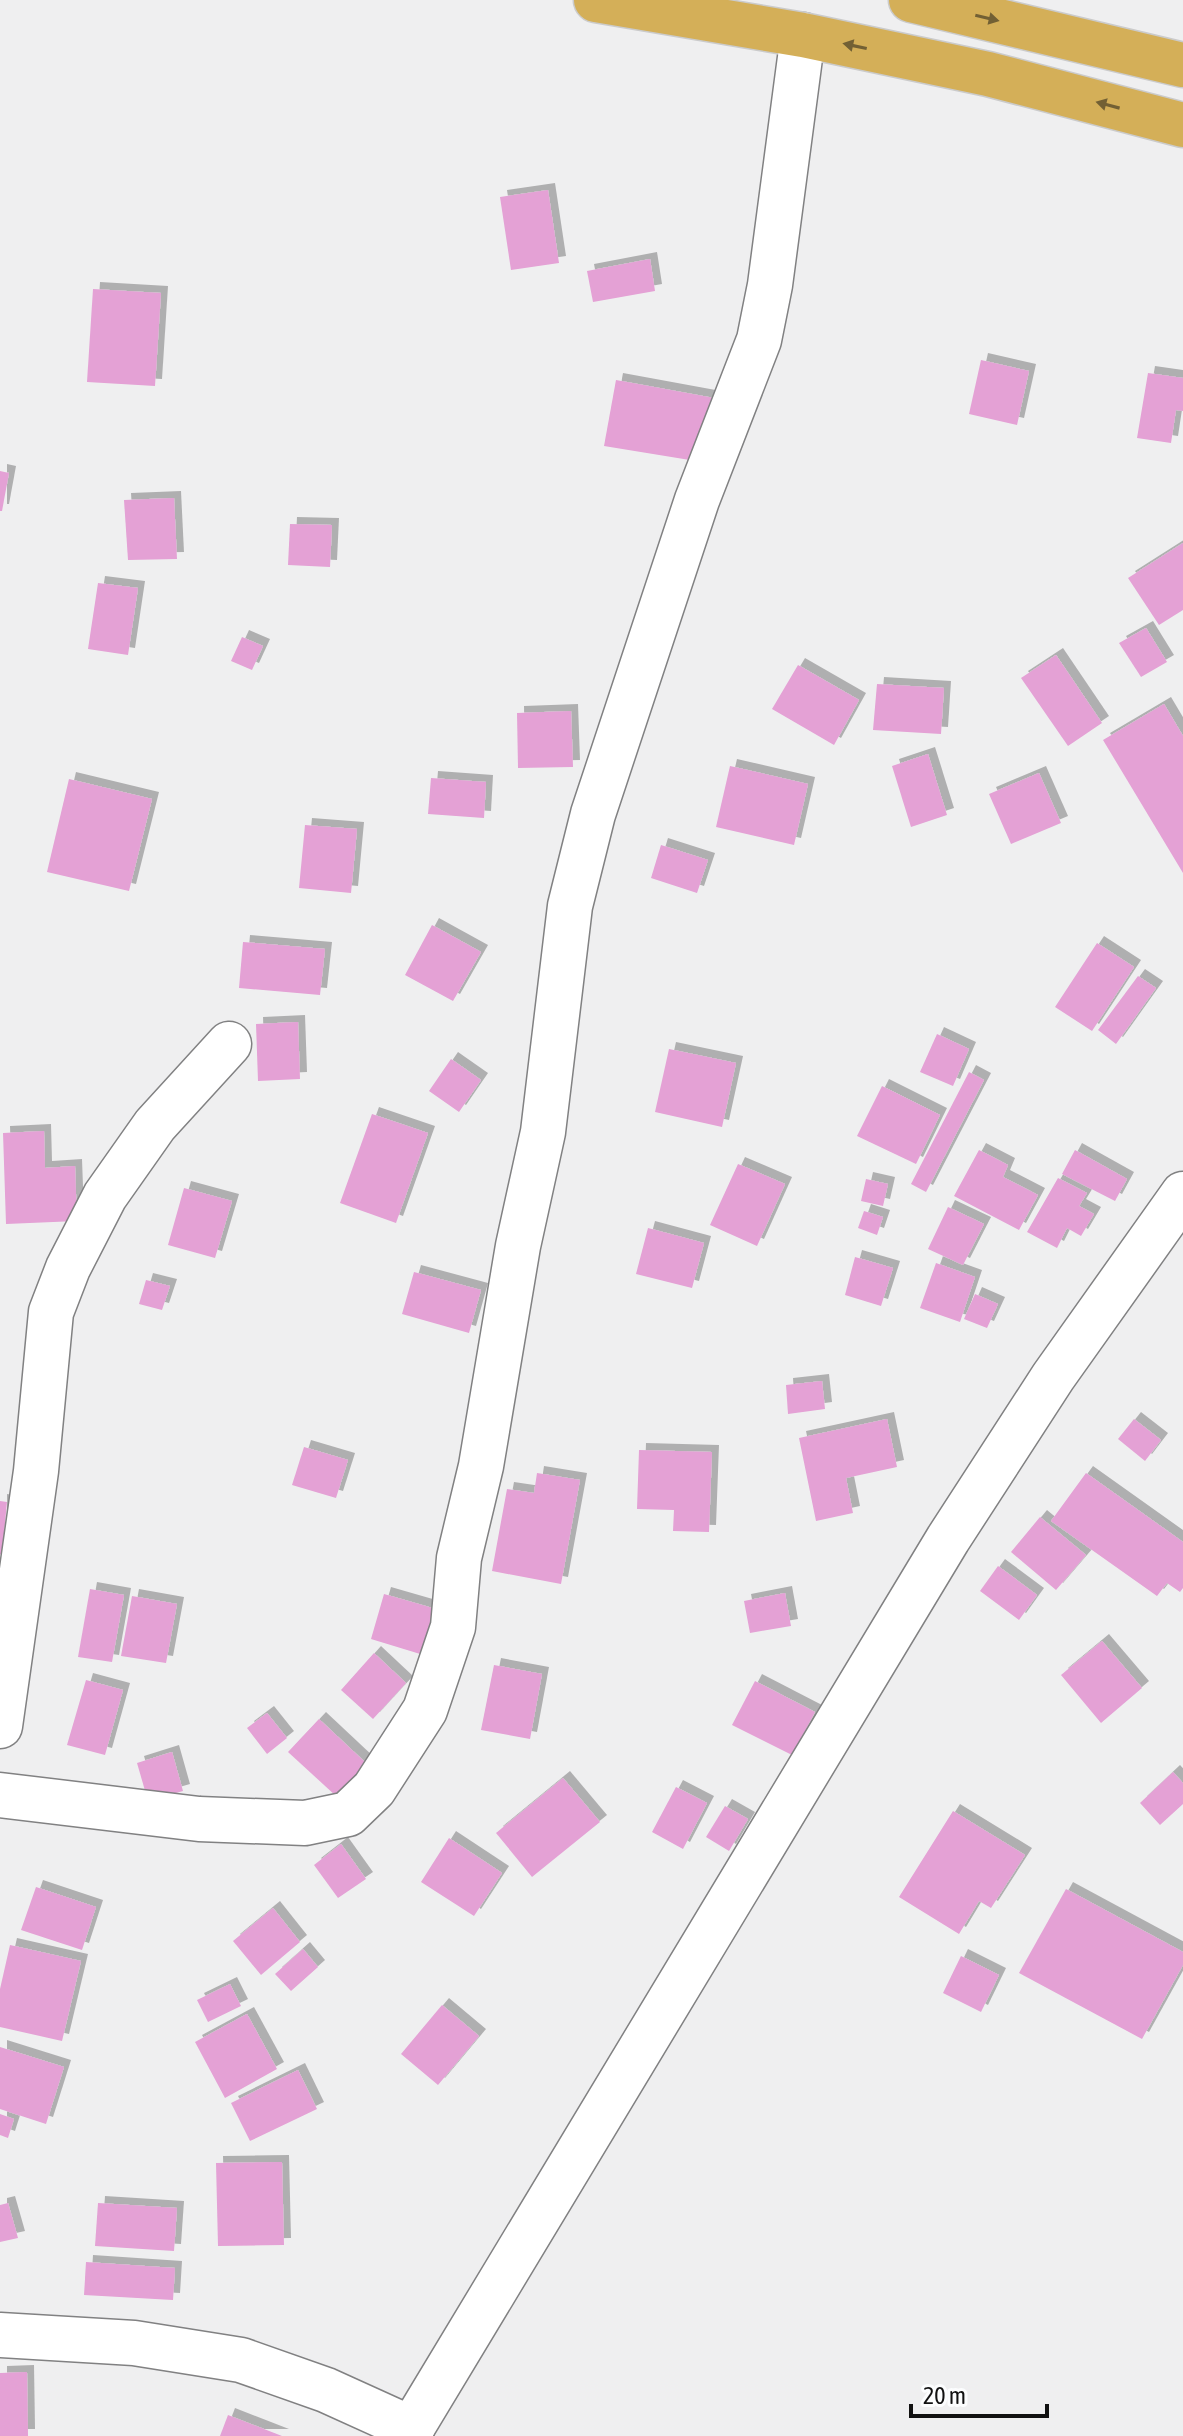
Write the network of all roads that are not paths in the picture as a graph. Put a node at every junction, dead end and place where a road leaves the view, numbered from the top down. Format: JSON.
{"nodes":[{"id":1,"x":596,"y":0,"type":"edge"},
{"id":2,"x":911,"y":0,"type":"edge"},
{"id":3,"x":803,"y":35,"type":"junction"},
{"id":4,"x":1183,"y":65,"type":"edge"},
{"id":5,"x":1183,"y":125,"type":"edge"},
{"id":6,"x":229,"y":1044,"type":"dead end"},
{"id":7,"x":1183,"y":1194,"type":"edge"},
{"id":8,"x":0,"y":1726,"type":"edge"},
{"id":9,"x":0,"y":1795,"type":"edge"},
{"id":10,"x":0,"y":2335,"type":"edge"},
{"id":11,"x":410,"y":2432,"type":"edge"}],
"edges":[{"from":1,"to":3,"type":"highway"},
{"from":2,"to":4,"type":"highway","one_way":true},
{"from":5,"to":3,"type":"highway","one_way":true},
{"from":3,"to":9,"type":"street"},
{"from":6,"to":8,"type":"street"},
{"from":7,"to":11,"type":"street"},
{"from":10,"to":11,"type":"street"}]}
